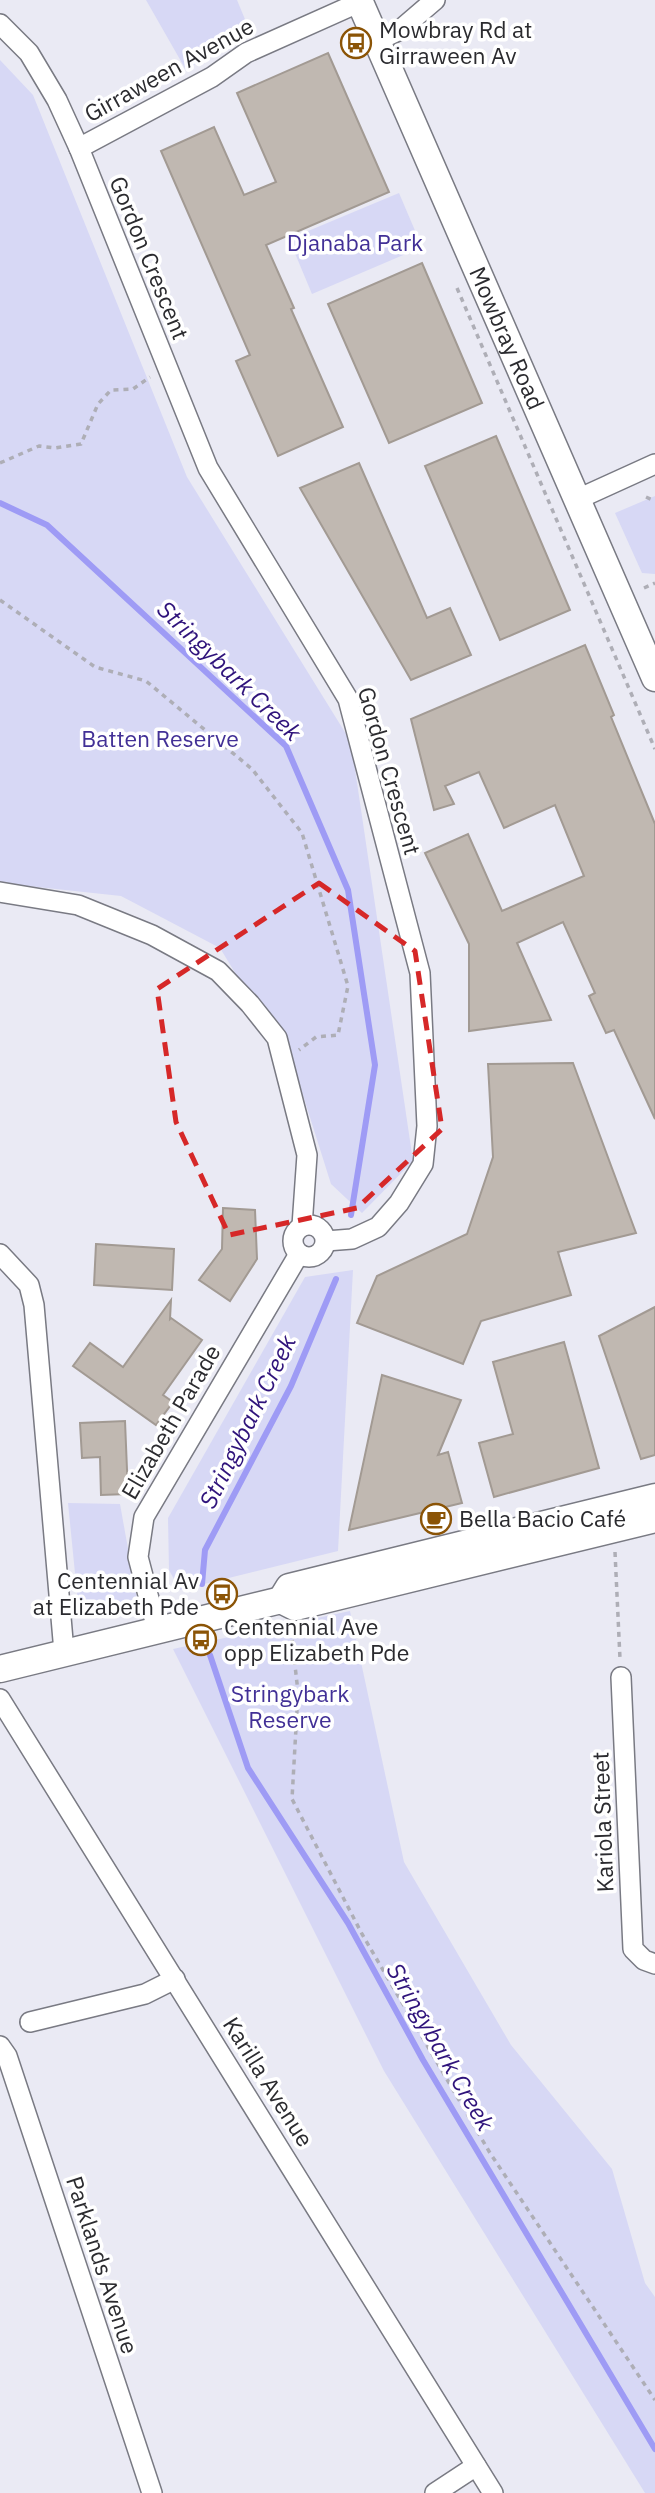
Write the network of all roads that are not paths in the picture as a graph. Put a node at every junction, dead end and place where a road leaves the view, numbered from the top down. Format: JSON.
{"nodes":[{"id":1,"x":435,"y":0,"type":"edge"},
{"id":2,"x":360,"y":1,"type":"edge"},
{"id":3,"x":0,"y":24,"type":"edge"},
{"id":4,"x":377,"y":41,"type":"junction"},
{"id":5,"x":79,"y":148,"type":"junction"},
{"id":6,"x":655,"y":464,"type":"edge"},
{"id":7,"x":578,"y":499,"type":"junction"},
{"id":8,"x":655,"y":678,"type":"edge"},
{"id":9,"x":0,"y":892,"type":"edge"},
{"id":10,"x":302,"y":1226,"type":"junction"},
{"id":11,"x":326,"y":1241,"type":"junction"},
{"id":12,"x":0,"y":1254,"type":"edge"},
{"id":13,"x":299,"y":1254,"type":"junction"},
{"id":14,"x":655,"y":1497,"type":"edge"},
{"id":15,"x":655,"y":1518,"type":"edge"},
{"id":16,"x":288,"y":1603,"type":"junction"},
{"id":17,"x":157,"y":1629,"type":"junction"},
{"id":18,"x":64,"y":1652,"type":"junction"},
{"id":19,"x":0,"y":1669,"type":"edge"},
{"id":20,"x":621,"y":1677,"type":"road end"},
{"id":21,"x":0,"y":1699,"type":"edge"},
{"id":22,"x":649,"y":1962,"type":"edge"},
{"id":23,"x":175,"y":1979,"type":"junction"},
{"id":24,"x":30,"y":2022,"type":"dead end"},
{"id":25,"x":2,"y":2050,"type":"edge"},
{"id":26,"x":476,"y":2466,"type":"junction"},
{"id":27,"x":152,"y":2493,"type":"edge"},
{"id":28,"x":435,"y":2493,"type":"edge"},
{"id":29,"x":493,"y":2493,"type":"edge"}],
"edges":[{"from":1,"to":4,"type":"street"},
{"from":2,"to":4,"type":"main road","name":"Mowbray Road"},
{"from":2,"to":5,"type":"street","name":"Girraween Avenue"},
{"from":3,"to":5,"type":"street","name":"Gordon Crescent"},
{"from":4,"to":7,"type":"main road","name":"Mowbray Road"},
{"from":5,"to":11,"type":"street","name":"Gordon Crescent"},
{"from":6,"to":7,"type":"street"},
{"from":7,"to":8,"type":"main road","name":"Mowbray Road"},
{"from":9,"to":10,"type":"street"},
{"from":10,"to":11,"type":"street"},
{"from":10,"to":13,"type":"street"},
{"from":11,"to":13,"type":"street"},
{"from":12,"to":18,"type":"street"},
{"from":13,"to":17,"type":"street","name":"Elizabeth Parade"},
{"from":14,"to":16,"type":"main road"},
{"from":15,"to":16,"type":"main road"},
{"from":16,"to":17,"type":"main road"},
{"from":17,"to":18,"type":"main road"},
{"from":18,"to":19,"type":"main road"},
{"from":20,"to":22,"type":"street","name":"Kariola Street"},
{"from":21,"to":23,"type":"street","name":"Karilla Avenue"},
{"from":23,"to":24,"type":"street"},
{"from":23,"to":26,"type":"street","name":"Karilla Avenue"},
{"from":25,"to":27,"type":"street","name":"Parklands Avenue"},
{"from":26,"to":28,"type":"street"},
{"from":26,"to":29,"type":"street","name":"Karilla Avenue"}]}
